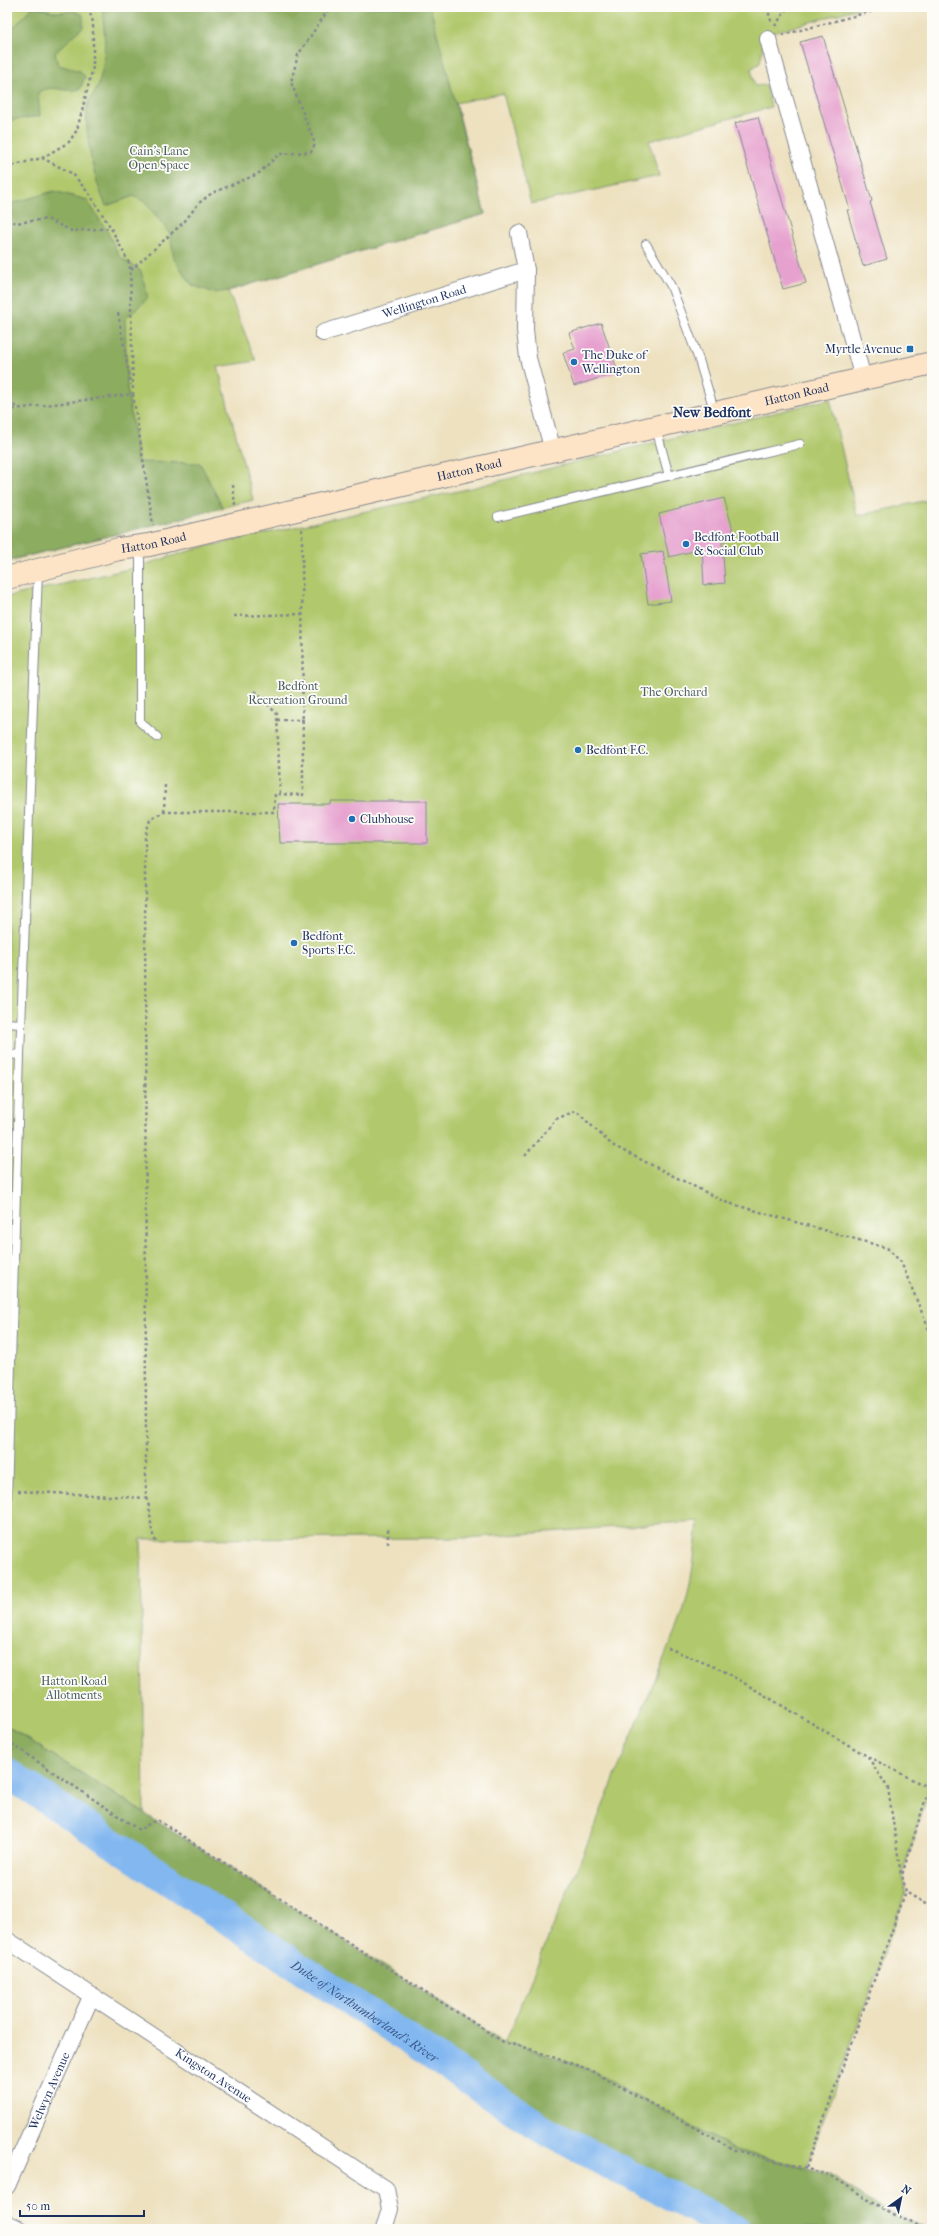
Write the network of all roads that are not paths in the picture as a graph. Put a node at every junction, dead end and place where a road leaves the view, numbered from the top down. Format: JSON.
{"nodes":[{"id":1,"x":771,"y":35,"type":"road end"},
{"id":2,"x":519,"y":233,"type":"dead end"},
{"id":3,"x":646,"y":244,"type":"dead end"},
{"id":4,"x":526,"y":270,"type":"junction"},
{"id":5,"x":323,"y":333,"type":"dead end"},
{"id":6,"x":932,"y":363,"type":"edge"},
{"id":7,"x":863,"y":378,"type":"junction"},
{"id":8,"x":715,"y":414,"type":"junction"},
{"id":9,"x":656,"y":428,"type":"junction"},
{"id":10,"x":800,"y":444,"type":"dead end"},
{"id":11,"x":553,"y":451,"type":"junction"},
{"id":12,"x":669,"y":476,"type":"junction"},
{"id":13,"x":498,"y":517,"type":"dead end"},
{"id":14,"x":147,"y":546,"type":"junction"},
{"id":15,"x":38,"y":571,"type":"junction"},
{"id":16,"x":7,"y":578,"type":"edge"},
{"id":17,"x":157,"y":738,"type":"dead end"},
{"id":18,"x":7,"y":1023,"type":"edge"},
{"id":19,"x":22,"y":1024,"type":"junction"},
{"id":20,"x":7,"y":1054,"type":"edge"},
{"id":21,"x":20,"y":1055,"type":"junction"},
{"id":22,"x":7,"y":1490,"type":"edge"},
{"id":23,"x":7,"y":1500,"type":"edge"},
{"id":24,"x":7,"y":1940,"type":"edge"},
{"id":25,"x":91,"y":1997,"type":"junction"},
{"id":26,"x":7,"y":2186,"type":"edge"},
{"id":27,"x":7,"y":2223,"type":"edge"},
{"id":28,"x":19,"y":2229,"type":"edge"},
{"id":29,"x":384,"y":2229,"type":"edge"}],
"edges":[{"from":1,"to":7,"type":"street"},
{"from":2,"to":4,"type":"street"},
{"from":3,"to":8,"type":"lane"},
{"from":4,"to":5,"type":"street","name":"Wellington Road"},
{"from":4,"to":11,"type":"street"},
{"from":6,"to":7,"type":"street","name":"Hatton Road"},
{"from":7,"to":8,"type":"street","name":"Hatton Road"},
{"from":8,"to":9,"type":"street","name":"Hatton Road"},
{"from":9,"to":11,"type":"street","name":"Hatton Road"},
{"from":9,"to":12,"type":"lane"},
{"from":10,"to":12,"type":"lane"},
{"from":11,"to":14,"type":"street","name":"Hatton Road"},
{"from":12,"to":13,"type":"lane"},
{"from":14,"to":15,"type":"street","name":"Hatton Road"},
{"from":14,"to":17,"type":"lane"},
{"from":15,"to":16,"type":"street","name":"Hatton Road"},
{"from":15,"to":19,"type":"lane"},
{"from":18,"to":19,"type":"lane"},
{"from":19,"to":21,"type":"lane"},
{"from":20,"to":21,"type":"lane"},
{"from":21,"to":22,"type":"lane"},
{"from":22,"to":23,"type":"lane"},
{"from":24,"to":25,"type":"street","name":"Kingston Avenue"},
{"from":25,"to":26,"type":"street","name":"Welwyn Avenue"},
{"from":25,"to":29,"type":"street","name":"Kingston Avenue"},
{"from":27,"to":28,"type":"street"}]}
